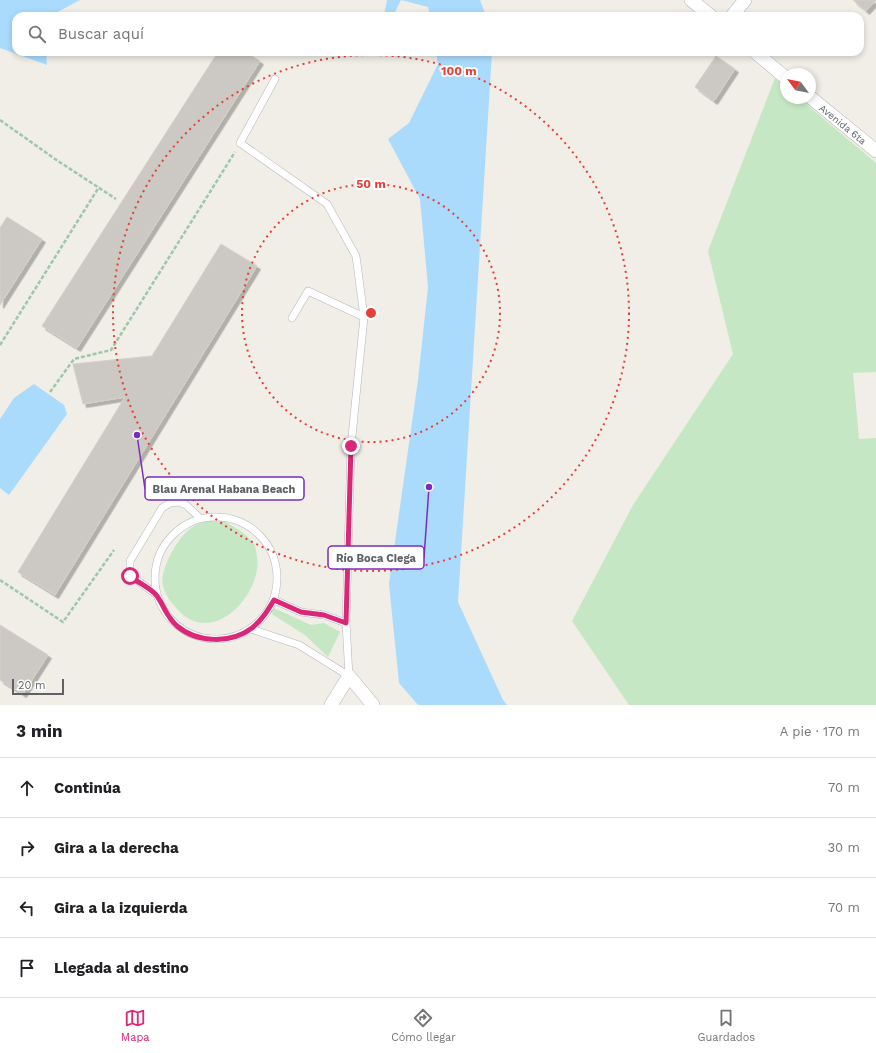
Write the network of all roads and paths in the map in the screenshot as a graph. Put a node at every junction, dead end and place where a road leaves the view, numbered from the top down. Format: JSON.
{"nodes":[{"id":1,"x":691,"y":0,"type":"edge"},
{"id":2,"x":745,"y":0,"type":"edge"},
{"id":3,"x":706,"y":12,"type":"edge"},
{"id":4,"x":735,"y":12,"type":"edge"},
{"id":5,"x":760,"y":56,"type":"edge"},
{"id":6,"x":780,"y":73,"type":"edge"},
{"id":7,"x":275,"y":79,"type":"dead end"},
{"id":8,"x":816,"y":102,"type":"edge"},
{"id":9,"x":0,"y":120,"type":"edge"},
{"id":10,"x":240,"y":144,"type":"junction"},
{"id":11,"x":876,"y":151,"type":"edge"},
{"id":12,"x":99,"y":187,"type":"junction"},
{"id":13,"x":116,"y":199,"type":"dead end"},
{"id":14,"x":364,"y":317,"type":"junction"},
{"id":15,"x":292,"y":318,"type":"dead end"},
{"id":16,"x":0,"y":345,"type":"edge"},
{"id":17,"x":50,"y":392,"type":"dead end"},
{"id":18,"x":200,"y":518,"type":"junction"},
{"id":19,"x":114,"y":550,"type":"dead end"},
{"id":20,"x":0,"y":580,"type":"edge"},
{"id":21,"x":157,"y":595,"type":"junction"},
{"id":22,"x":274,"y":600,"type":"junction"},
{"id":23,"x":346,"y":623,"type":"junction"},
{"id":24,"x":251,"y":629,"type":"junction"},
{"id":25,"x":349,"y":676,"type":"junction"},
{"id":26,"x":331,"y":705,"type":"edge"},
{"id":27,"x":373,"y":705,"type":"edge"}],
"edges":[{"from":1,"to":3,"type":"street"},
{"from":2,"to":4,"type":"street"},
{"from":5,"to":6,"type":"street"},
{"from":7,"to":10,"type":"lane"},
{"from":8,"to":11,"type":"street","name":"Avenida 6ta"},
{"from":9,"to":12,"type":"path"},
{"from":10,"to":14,"type":"lane"},
{"from":10,"to":17,"type":"path"},
{"from":12,"to":13,"type":"path"},
{"from":12,"to":16,"type":"path"},
{"from":14,"to":15,"type":"lane"},
{"from":14,"to":23,"type":"lane"},
{"from":18,"to":21,"type":"lane"},
{"from":18,"to":21,"type":"lane"},
{"from":18,"to":22,"type":"lane"},
{"from":19,"to":20,"type":"path"},
{"from":21,"to":24,"type":"lane"},
{"from":22,"to":23,"type":"lane"},
{"from":22,"to":24,"type":"lane"},
{"from":23,"to":25,"type":"lane"},
{"from":24,"to":25,"type":"lane"},
{"from":25,"to":26,"type":"street"},
{"from":25,"to":27,"type":"street"}]}
